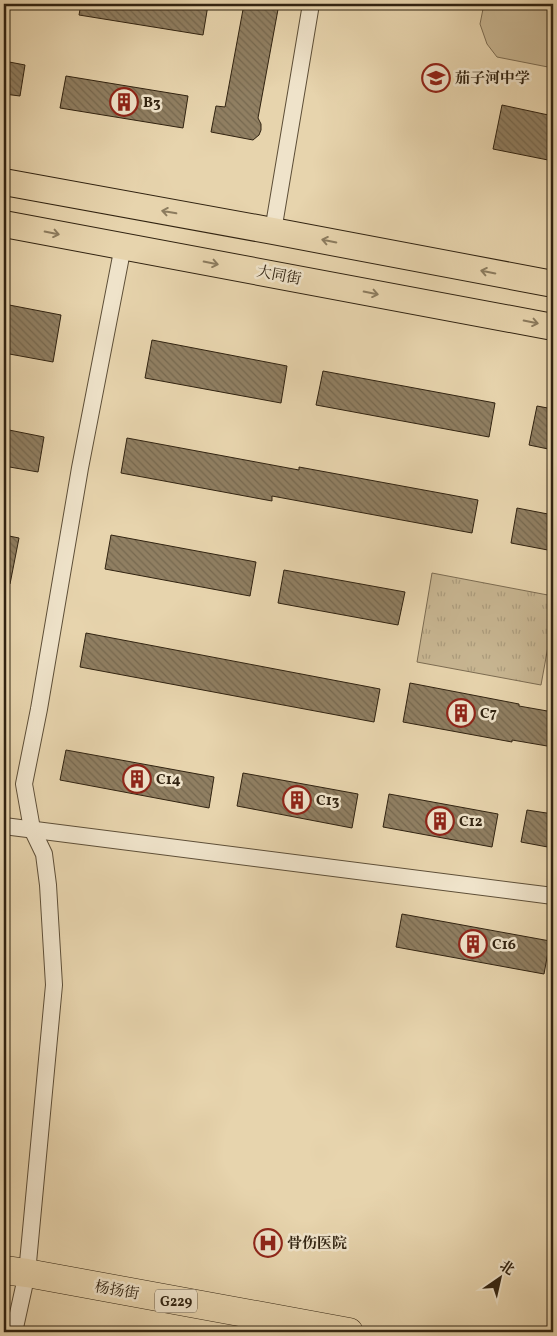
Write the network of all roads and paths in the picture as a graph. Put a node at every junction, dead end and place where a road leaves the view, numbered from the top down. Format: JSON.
{"nodes":[{"id":1,"x":311,"y":4,"type":"edge"},
{"id":2,"x":4,"y":182,"type":"edge"},
{"id":3,"x":4,"y":224,"type":"edge"},
{"id":4,"x":274,"y":231,"type":"junction"},
{"id":5,"x":122,"y":246,"type":"junction"},
{"id":6,"x":553,"y":284,"type":"edge"},
{"id":7,"x":553,"y":327,"type":"edge"},
{"id":8,"x":4,"y":826,"type":"edge"},
{"id":9,"x":32,"y":829,"type":"junction"},
{"id":10,"x":553,"y":896,"type":"edge"},
{"id":11,"x":15,"y":1271,"type":"edge"},
{"id":12,"x":14,"y":1332,"type":"edge"},
{"id":13,"x":349,"y":1332,"type":"edge"}],
"edges":[{"from":1,"to":4,"type":"street"},
{"from":4,"to":2,"type":"main road","one_way":true},
{"from":3,"to":5,"type":"main road","name":"大同街","one_way":true},
{"from":6,"to":4,"type":"main road","one_way":true},
{"from":5,"to":7,"type":"main road","name":"大同街","one_way":true},
{"from":5,"to":9,"type":"street"},
{"from":8,"to":9,"type":"street"},
{"from":9,"to":10,"type":"street"},
{"from":9,"to":11,"type":"street"},
{"from":11,"to":12,"type":"street"},
{"from":11,"to":13,"type":"highway","name":"杨扬街","number":"G229"}]}
